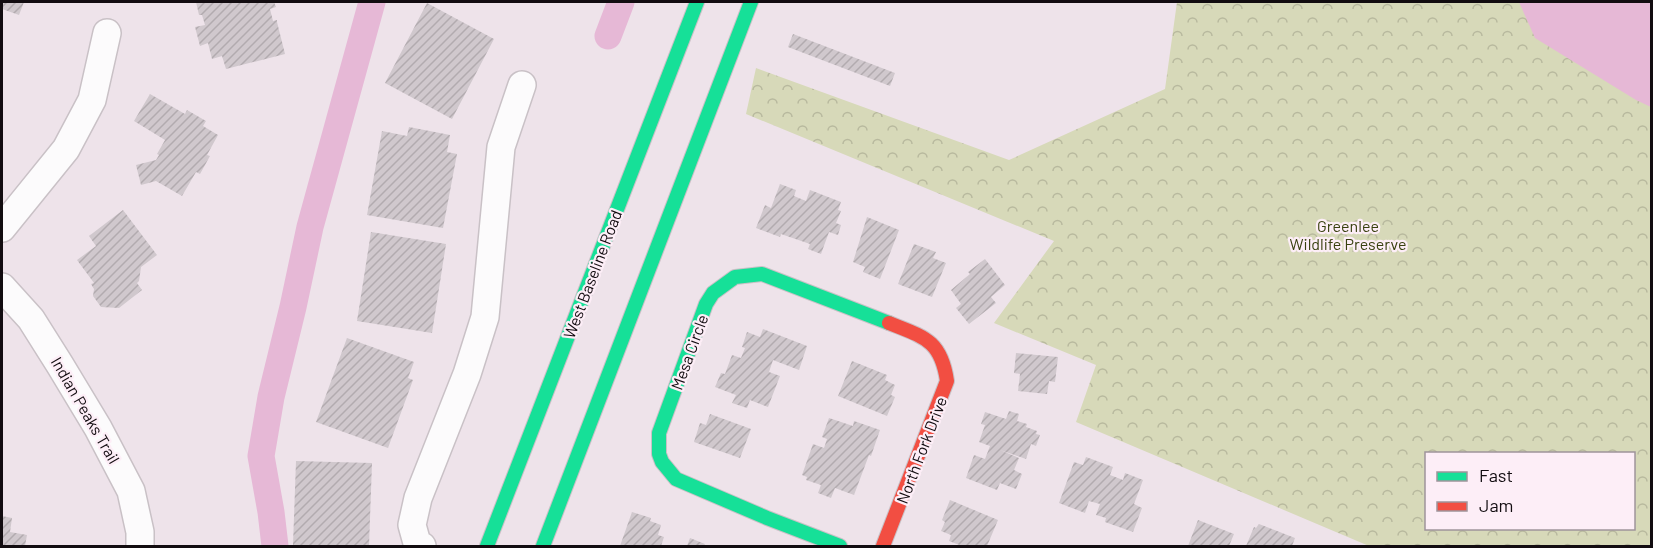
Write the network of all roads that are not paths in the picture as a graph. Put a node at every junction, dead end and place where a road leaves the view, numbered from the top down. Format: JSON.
{"nodes":[{"id":1,"x":697,"y":2,"type":"edge"},
{"id":2,"x":751,"y":2,"type":"edge"},
{"id":3,"x":107,"y":33,"type":"dead end"},
{"id":4,"x":522,"y":85,"type":"dead end"},
{"id":5,"x":2,"y":228,"type":"edge"},
{"id":6,"x":2,"y":287,"type":"edge"},
{"id":7,"x":940,"y":352,"type":"joint"},
{"id":8,"x":140,"y":546,"type":"edge"},
{"id":9,"x":422,"y":546,"type":"edge"},
{"id":10,"x":487,"y":546,"type":"edge"},
{"id":11,"x":543,"y":546,"type":"edge"},
{"id":12,"x":840,"y":546,"type":"edge"},
{"id":13,"x":883,"y":546,"type":"edge"}],
"edges":[{"from":1,"to":10,"type":"main road","name":"West Baseline Road"},
{"from":2,"to":11,"type":"main road"},
{"from":3,"to":5,"type":"street"},
{"from":4,"to":9,"type":"street"},
{"from":6,"to":8,"type":"street","name":"Indian Peaks Trail"},
{"from":7,"to":12,"type":"main road","name":"Mesa Circle"},
{"from":7,"to":13,"type":"main road","name":"North Fork Drive"}]}
